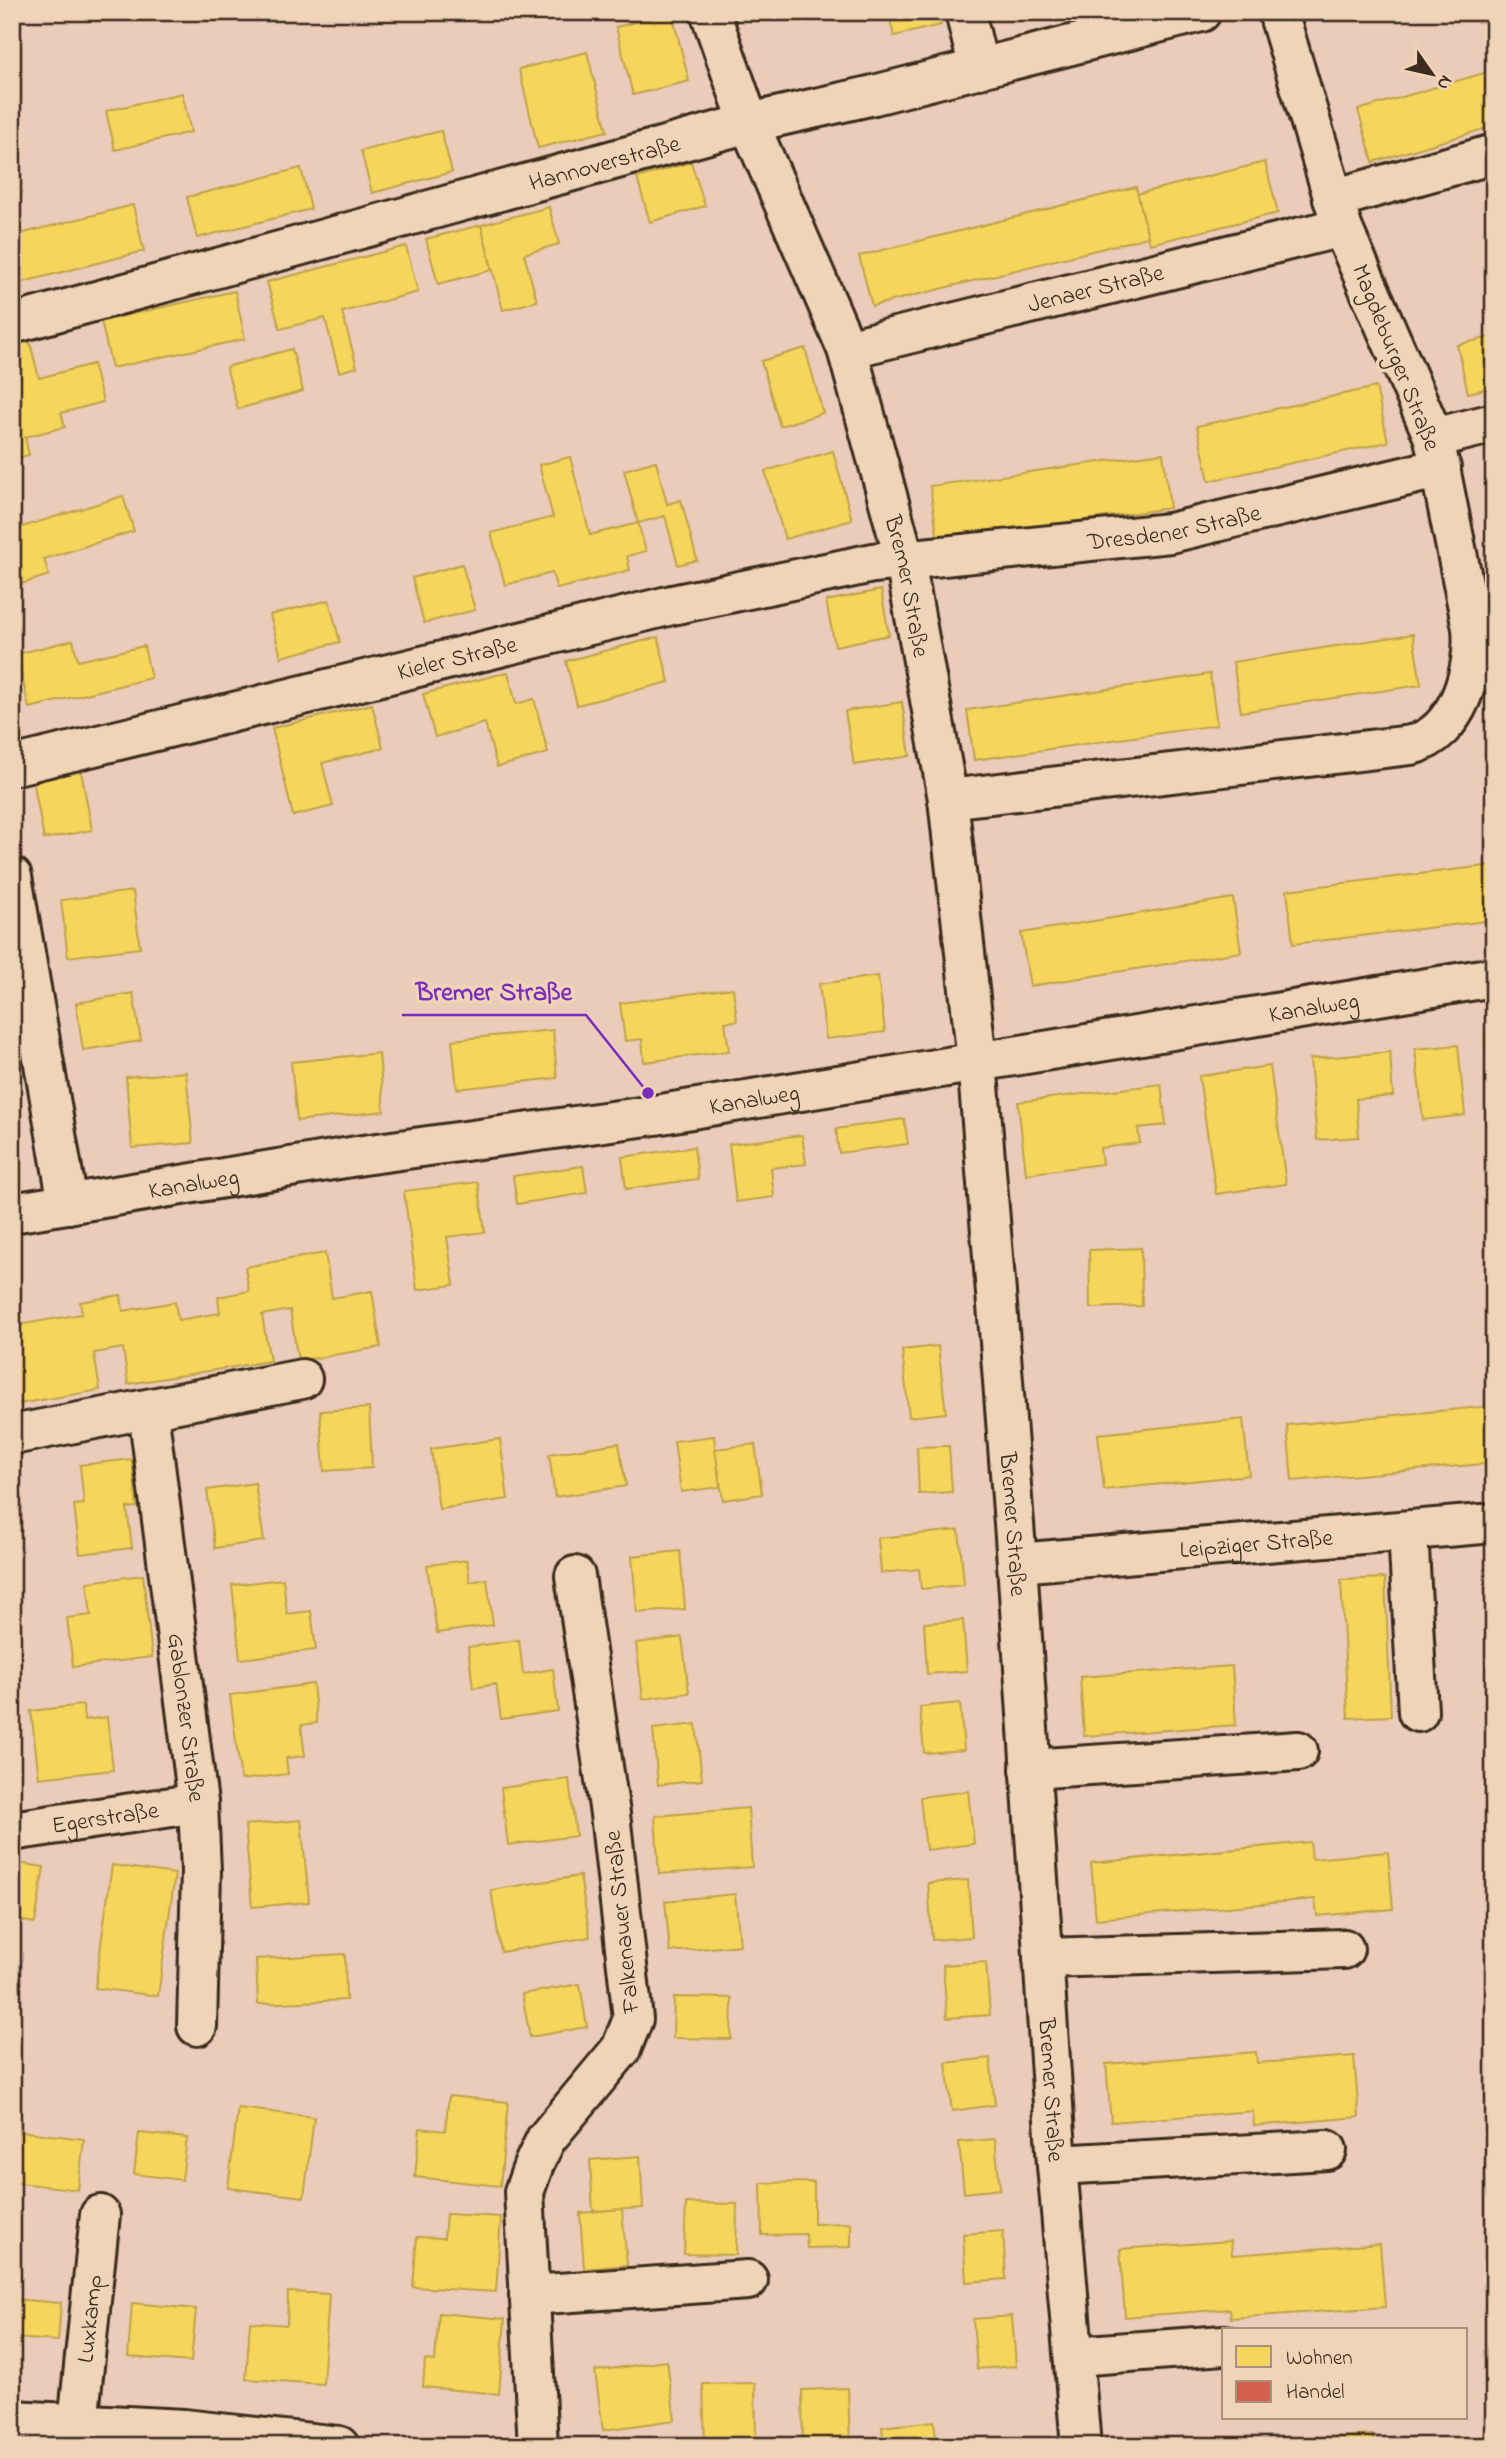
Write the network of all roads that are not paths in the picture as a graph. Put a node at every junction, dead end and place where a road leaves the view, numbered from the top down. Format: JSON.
{"nodes":[{"id":1,"x":710,"y":12,"type":"edge"},
{"id":2,"x":965,"y":12,"type":"edge"},
{"id":3,"x":1201,"y":12,"type":"edge"},
{"id":4,"x":1278,"y":12,"type":"edge"},
{"id":5,"x":979,"y":69,"type":"junction"},
{"id":6,"x":749,"y":123,"type":"junction"},
{"id":7,"x":1494,"y":154,"type":"edge"},
{"id":8,"x":1338,"y":213,"type":"junction"},
{"id":9,"x":12,"y":324,"type":"edge"},
{"id":10,"x":847,"y":349,"type":"junction"},
{"id":11,"x":1494,"y":423,"type":"edge"},
{"id":12,"x":1437,"y":453,"type":"junction"},
{"id":13,"x":905,"y":561,"type":"junction"},
{"id":14,"x":1494,"y":692,"type":"edge"},
{"id":15,"x":1455,"y":707,"type":"junction"},
{"id":16,"x":12,"y":766,"type":"edge"},
{"id":17,"x":948,"y":799,"type":"junction"},
{"id":18,"x":12,"y":877,"type":"edge"},
{"id":19,"x":1494,"y":977,"type":"edge"},
{"id":20,"x":25,"y":1029,"type":"edge"},
{"id":21,"x":977,"y":1061,"type":"junction"},
{"id":22,"x":68,"y":1204,"type":"junction"},
{"id":23,"x":12,"y":1213,"type":"edge"},
{"id":24,"x":302,"y":1379,"type":"dead end"},
{"id":25,"x":148,"y":1410,"type":"junction"},
{"id":26,"x":12,"y":1435,"type":"edge"},
{"id":27,"x":1494,"y":1523,"type":"edge"},
{"id":28,"x":1408,"y":1531,"type":"junction"},
{"id":29,"x":1017,"y":1563,"type":"junction"},
{"id":30,"x":575,"y":1576,"type":"dead end"},
{"id":31,"x":1418,"y":1712,"type":"dead end"},
{"id":32,"x":1298,"y":1751,"type":"dead end"},
{"id":33,"x":1030,"y":1769,"type":"junction"},
{"id":34,"x":198,"y":1803,"type":"junction"},
{"id":35,"x":12,"y":1832,"type":"edge"},
{"id":36,"x":1344,"y":1949,"type":"dead end"},
{"id":37,"x":1043,"y":1958,"type":"junction"},
{"id":38,"x":197,"y":2026,"type":"dead end"},
{"id":39,"x":1327,"y":2150,"type":"dead end"},
{"id":40,"x":1058,"y":2165,"type":"junction"},
{"id":41,"x":100,"y":2215,"type":"dead end"},
{"id":42,"x":748,"y":2280,"type":"dead end"},
{"id":43,"x":529,"y":2295,"type":"junction"},
{"id":44,"x":1222,"y":2345,"type":"edge"},
{"id":45,"x":1074,"y":2356,"type":"junction"},
{"id":46,"x":12,"y":2420,"type":"edge"},
{"id":47,"x":78,"y":2423,"type":"junction"},
{"id":48,"x":339,"y":2446,"type":"edge"},
{"id":49,"x":538,"y":2446,"type":"edge"},
{"id":50,"x":1081,"y":2446,"type":"edge"}],
"edges":[{"from":1,"to":6,"type":"street","name":"Bremer Straße"},
{"from":2,"to":5,"type":"street"},
{"from":3,"to":5,"type":"street","name":"Hannoverstraße"},
{"from":4,"to":8,"type":"street","name":"Magdeburger Straße"},
{"from":5,"to":6,"type":"street","name":"Hannoverstraße"},
{"from":6,"to":9,"type":"street","name":"Hannoverstraße"},
{"from":6,"to":10,"type":"street","name":"Bremer Straße"},
{"from":7,"to":8,"type":"street","name":"Jenaer Straße"},
{"from":8,"to":10,"type":"street","name":"Jenaer Straße"},
{"from":8,"to":12,"type":"street","name":"Magdeburger Straße"},
{"from":10,"to":13,"type":"street","name":"Bremer Straße"},
{"from":11,"to":12,"type":"street","name":"Dresdener Straße"},
{"from":12,"to":13,"type":"street","name":"Dresdener Straße"},
{"from":12,"to":15,"type":"street","name":"Magdeburger Straße"},
{"from":13,"to":16,"type":"street","name":"Kieler Straße"},
{"from":13,"to":17,"type":"street","name":"Bremer Straße"},
{"from":14,"to":15,"type":"street"},
{"from":15,"to":17,"type":"street","name":"Magdeburger Straße"},
{"from":17,"to":21,"type":"street","name":"Bremer Straße"},
{"from":18,"to":20,"type":"street"},
{"from":19,"to":21,"type":"street","name":"Kanalweg"},
{"from":20,"to":22,"type":"street"},
{"from":21,"to":22,"type":"street","name":"Kanalweg"},
{"from":21,"to":29,"type":"street","name":"Bremer Straße"},
{"from":22,"to":23,"type":"street","name":"Kanalweg"},
{"from":24,"to":25,"type":"street"},
{"from":25,"to":26,"type":"street"},
{"from":25,"to":34,"type":"street","name":"Gablonzer Straße"},
{"from":27,"to":28,"type":"street","name":"Leipziger Straße"},
{"from":28,"to":29,"type":"street","name":"Leipziger Straße"},
{"from":28,"to":31,"type":"street"},
{"from":29,"to":33,"type":"street","name":"Bremer Straße"},
{"from":30,"to":43,"type":"street","name":"Falkenauer Straße"},
{"from":32,"to":33,"type":"street"},
{"from":33,"to":37,"type":"street","name":"Bremer Straße"},
{"from":34,"to":35,"type":"street","name":"Egerstraße"},
{"from":34,"to":38,"type":"street","name":"Gablonzer Straße"},
{"from":36,"to":37,"type":"street"},
{"from":37,"to":40,"type":"street","name":"Bremer Straße"},
{"from":39,"to":40,"type":"street"},
{"from":40,"to":45,"type":"street","name":"Bremer Straße"},
{"from":41,"to":47,"type":"street","name":"Luxkamp"},
{"from":42,"to":43,"type":"street"},
{"from":43,"to":49,"type":"street","name":"Falkenauer Straße"},
{"from":44,"to":45,"type":"street"},
{"from":45,"to":50,"type":"street","name":"Bremer Straße"},
{"from":46,"to":47,"type":"street"},
{"from":47,"to":48,"type":"street"}]}
